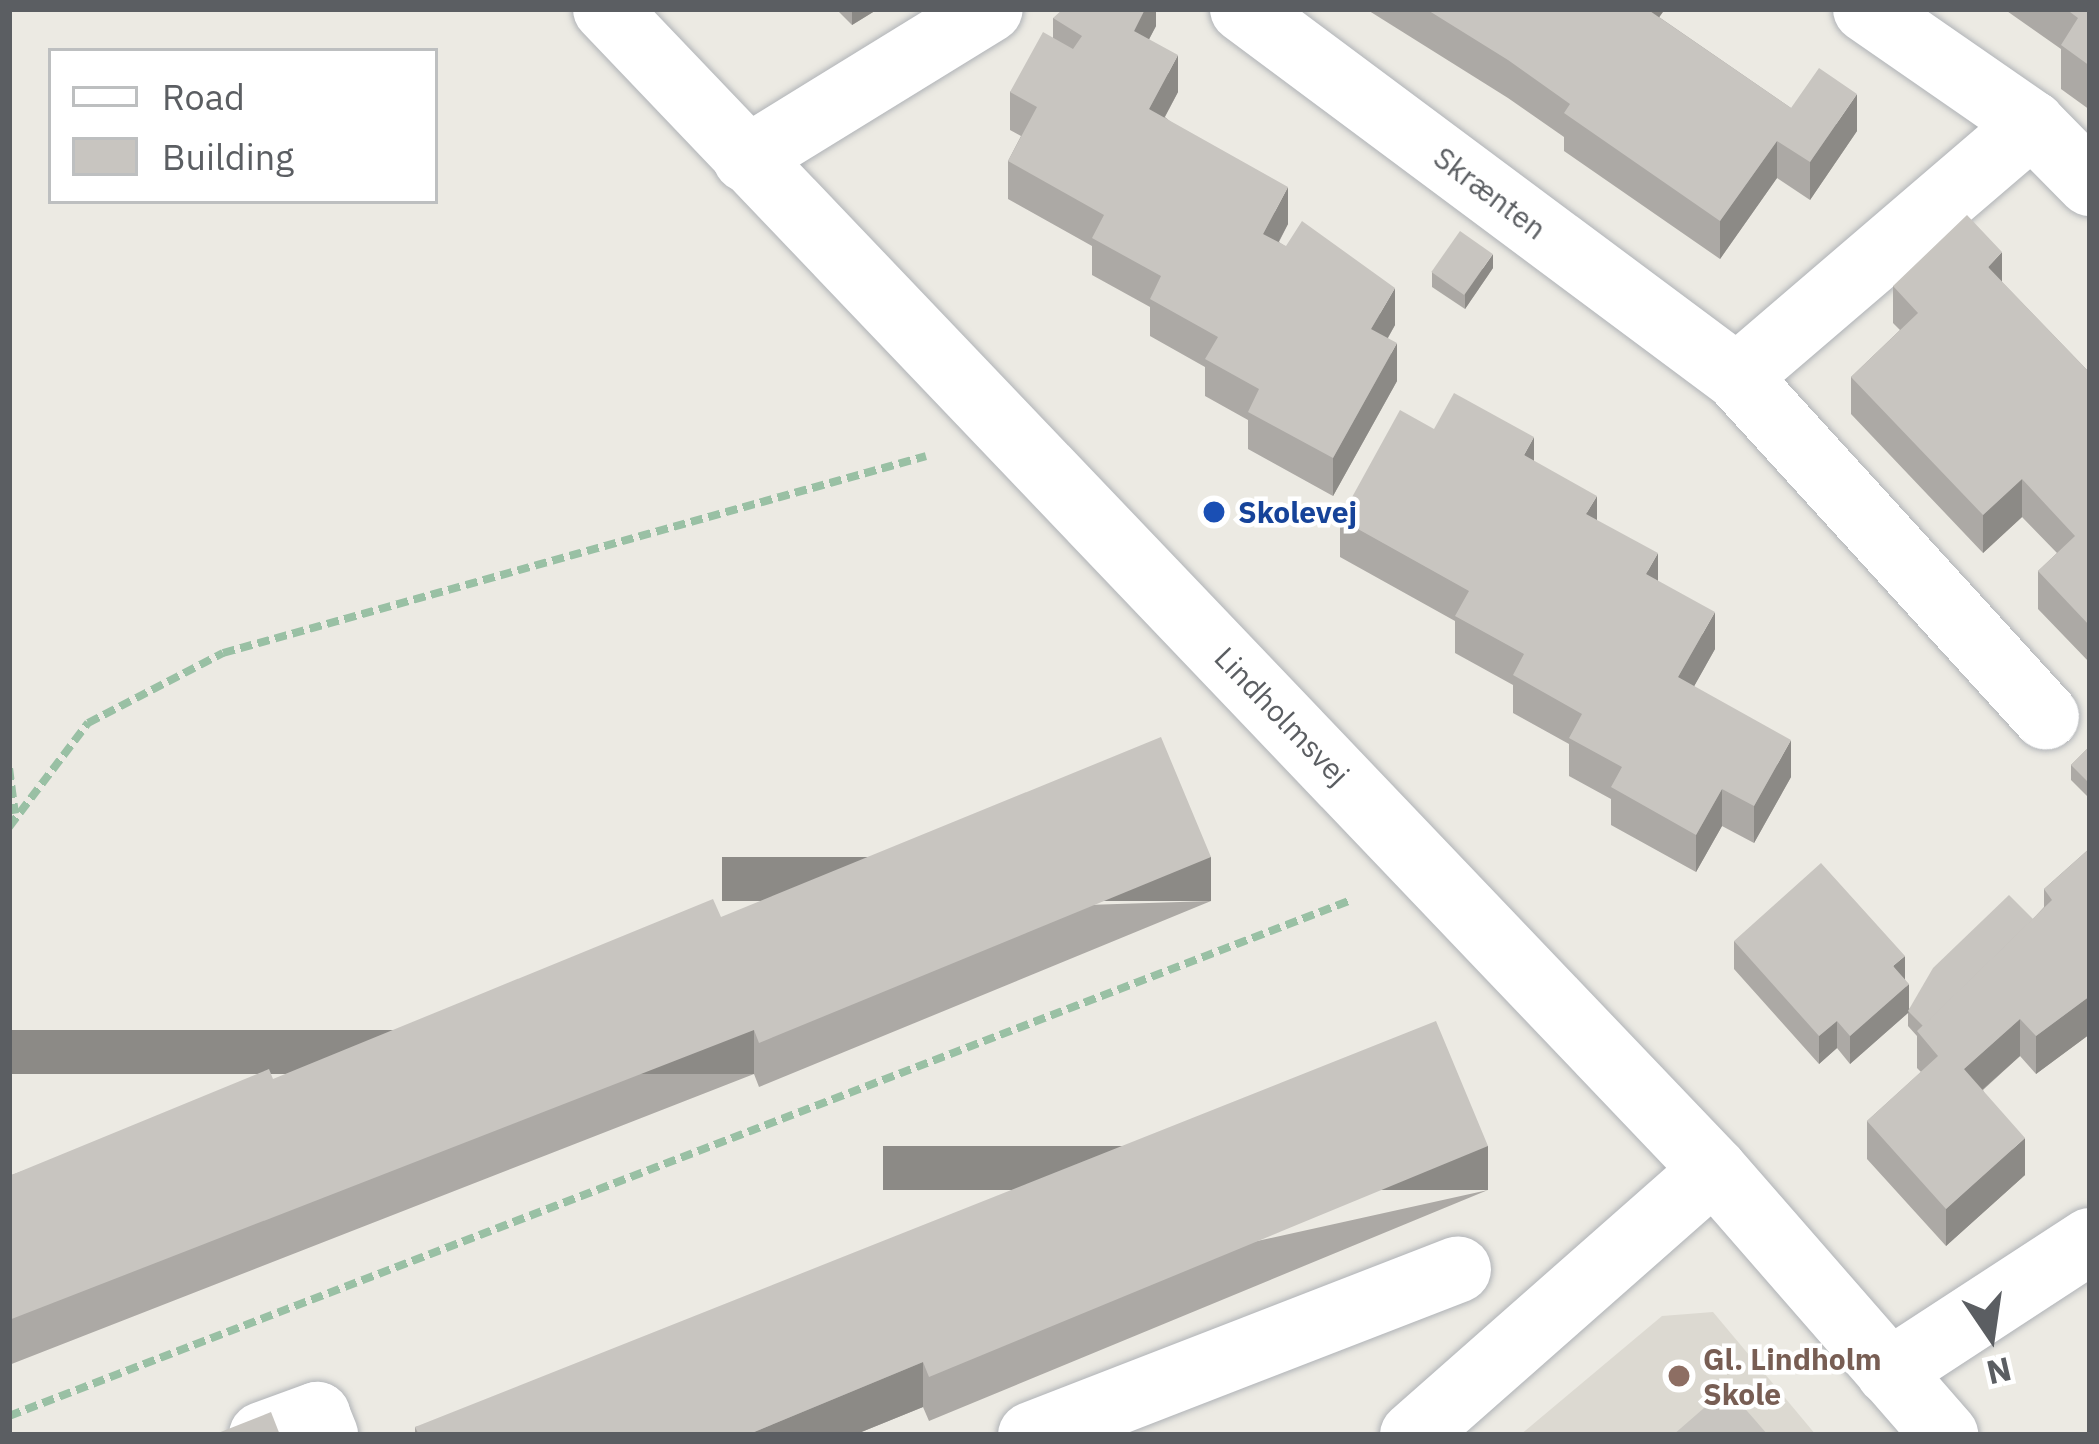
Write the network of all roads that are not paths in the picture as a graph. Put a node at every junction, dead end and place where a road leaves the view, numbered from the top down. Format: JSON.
{"nodes":[{"id":1,"x":606,"y":9,"type":"edge"},
{"id":2,"x":990,"y":9,"type":"edge"},
{"id":3,"x":1243,"y":9,"type":"edge"},
{"id":4,"x":1866,"y":9,"type":"edge"},
{"id":5,"x":2032,"y":124,"type":"junction"},
{"id":6,"x":746,"y":159,"type":"junction"},
{"id":7,"x":2090,"y":183,"type":"edge"},
{"id":8,"x":1737,"y":376,"type":"junction"},
{"id":9,"x":2046,"y":717,"type":"dead end"},
{"id":10,"x":1714,"y":1170,"type":"junction"},
{"id":11,"x":2090,"y":1241,"type":"edge"},
{"id":12,"x":1458,"y":1269,"type":"dead end"},
{"id":13,"x":1889,"y":1372,"type":"junction"},
{"id":14,"x":262,"y":1435,"type":"edge"},
{"id":15,"x":325,"y":1435,"type":"edge"},
{"id":16,"x":1031,"y":1435,"type":"edge"},
{"id":17,"x":1413,"y":1435,"type":"edge"},
{"id":18,"x":1945,"y":1435,"type":"edge"}],
"edges":[{"from":1,"to":6,"type":"street","name":"Lindholmsvej"},
{"from":2,"to":6,"type":"street"},
{"from":3,"to":8,"type":"street","name":"Skrænten"},
{"from":4,"to":5,"type":"street"},
{"from":5,"to":7,"type":"street"},
{"from":5,"to":8,"type":"street"},
{"from":6,"to":10,"type":"street","name":"Lindholmsvej"},
{"from":8,"to":9,"type":"street","name":"Skrænten"},
{"from":10,"to":13,"type":"street","name":"Lindholmsvej"},
{"from":10,"to":17,"type":"street"},
{"from":11,"to":13,"type":"street"},
{"from":12,"to":16,"type":"street"},
{"from":13,"to":18,"type":"street","name":"Lindholmsvej"},
{"from":14,"to":15,"type":"street"}]}
